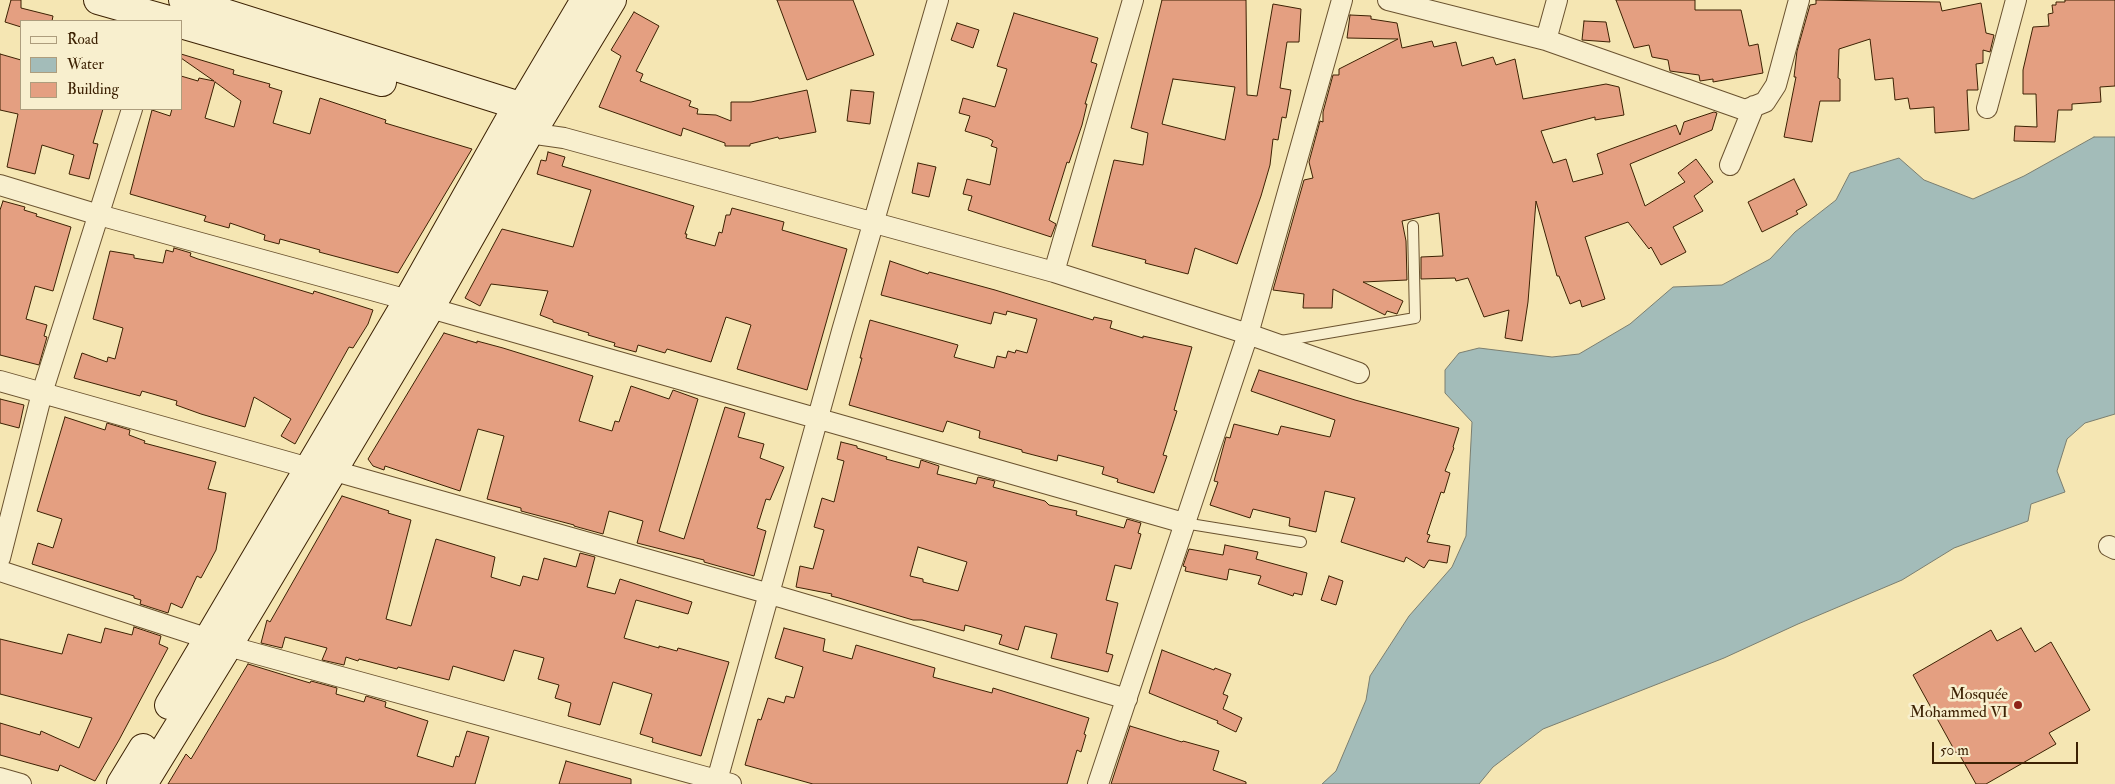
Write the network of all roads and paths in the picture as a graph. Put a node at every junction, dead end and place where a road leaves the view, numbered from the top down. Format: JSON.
{"nodes":[{"id":1,"x":98,"y":0,"type":"edge"},
{"id":2,"x":183,"y":0,"type":"edge"},
{"id":3,"x":585,"y":0,"type":"edge"},
{"id":4,"x":612,"y":0,"type":"edge"},
{"id":5,"x":938,"y":0,"type":"edge"},
{"id":6,"x":1133,"y":0,"type":"edge"},
{"id":7,"x":1342,"y":0,"type":"edge"},
{"id":8,"x":1388,"y":0,"type":"edge"},
{"id":9,"x":1557,"y":0,"type":"edge"},
{"id":10,"x":1798,"y":0,"type":"edge"},
{"id":11,"x":2016,"y":0,"type":"edge"},
{"id":12,"x":166,"y":20,"type":"edge"},
{"id":13,"x":182,"y":25,"type":"edge"},
{"id":14,"x":1546,"y":40,"type":"junction"},
{"id":15,"x":1754,"y":106,"type":"junction"},
{"id":16,"x":1987,"y":108,"type":"dead end"},
{"id":17,"x":132,"y":110,"type":"edge"},
{"id":18,"x":525,"y":119,"type":"junction"},
{"id":19,"x":1730,"y":165,"type":"dead end"},
{"id":20,"x":0,"y":185,"type":"edge"},
{"id":21,"x":99,"y":215,"type":"junction"},
{"id":22,"x":874,"y":223,"type":"junction"},
{"id":23,"x":1413,"y":226,"type":"dead end"},
{"id":24,"x":1054,"y":272,"type":"junction"},
{"id":25,"x":419,"y":304,"type":"junction"},
{"id":26,"x":1248,"y":334,"type":"junction"},
{"id":27,"x":1273,"y":343,"type":"junction"},
{"id":28,"x":1359,"y":373,"type":"dead end"},
{"id":29,"x":0,"y":381,"type":"edge"},
{"id":30,"x":42,"y":393,"type":"junction"},
{"id":31,"x":818,"y":419,"type":"junction"},
{"id":32,"x":320,"y":469,"type":"junction"},
{"id":33,"x":1184,"y":523,"type":"junction"},
{"id":34,"x":1301,"y":542,"type":"dead end"},
{"id":35,"x":0,"y":558,"type":"edge"},
{"id":36,"x":0,"y":571,"type":"edge"},
{"id":37,"x":770,"y":594,"type":"junction"},
{"id":38,"x":218,"y":643,"type":"junction"},
{"id":39,"x":1127,"y":699,"type":"junction"},
{"id":40,"x":0,"y":778,"type":"edge"},
{"id":41,"x":721,"y":783,"type":"edge"},
{"id":42,"x":21,"y":784,"type":"edge"},
{"id":43,"x":121,"y":784,"type":"edge"},
{"id":44,"x":143,"y":784,"type":"edge"},
{"id":45,"x":1098,"y":784,"type":"edge"}],
"edges":[{"from":1,"to":12,"type":"street"},
{"from":2,"to":18,"type":"street"},
{"from":3,"to":18,"type":"street"},
{"from":4,"to":18,"type":"street"},
{"from":5,"to":22,"type":"street"},
{"from":6,"to":24,"type":"street"},
{"from":7,"to":26,"type":"street"},
{"from":8,"to":14,"type":"street"},
{"from":9,"to":14,"type":"street"},
{"from":10,"to":15,"type":"street"},
{"from":11,"to":16,"type":"street"},
{"from":13,"to":18,"type":"street"},
{"from":14,"to":15,"type":"street"},
{"from":15,"to":19,"type":"street"},
{"from":17,"to":21,"type":"street"},
{"from":18,"to":22,"type":"street"},
{"from":18,"to":25,"type":"street"},
{"from":20,"to":21,"type":"street"},
{"from":21,"to":25,"type":"street"},
{"from":21,"to":30,"type":"street"},
{"from":22,"to":24,"type":"street"},
{"from":22,"to":31,"type":"street"},
{"from":23,"to":27,"type":"lane"},
{"from":24,"to":26,"type":"street"},
{"from":25,"to":31,"type":"street"},
{"from":25,"to":32,"type":"street"},
{"from":26,"to":27,"type":"street"},
{"from":26,"to":33,"type":"street"},
{"from":27,"to":28,"type":"street"},
{"from":29,"to":30,"type":"street"},
{"from":30,"to":32,"type":"street"},
{"from":30,"to":35,"type":"street"},
{"from":31,"to":33,"type":"street"},
{"from":31,"to":37,"type":"street"},
{"from":32,"to":37,"type":"street"},
{"from":32,"to":38,"type":"street"},
{"from":33,"to":34,"type":"lane"},
{"from":33,"to":39,"type":"street"},
{"from":36,"to":38,"type":"street"},
{"from":37,"to":39,"type":"street"},
{"from":37,"to":41,"type":"street"},
{"from":38,"to":41,"type":"street"},
{"from":38,"to":43,"type":"street"},
{"from":38,"to":44,"type":"street"},
{"from":39,"to":45,"type":"street"},
{"from":40,"to":42,"type":"street"}]}
